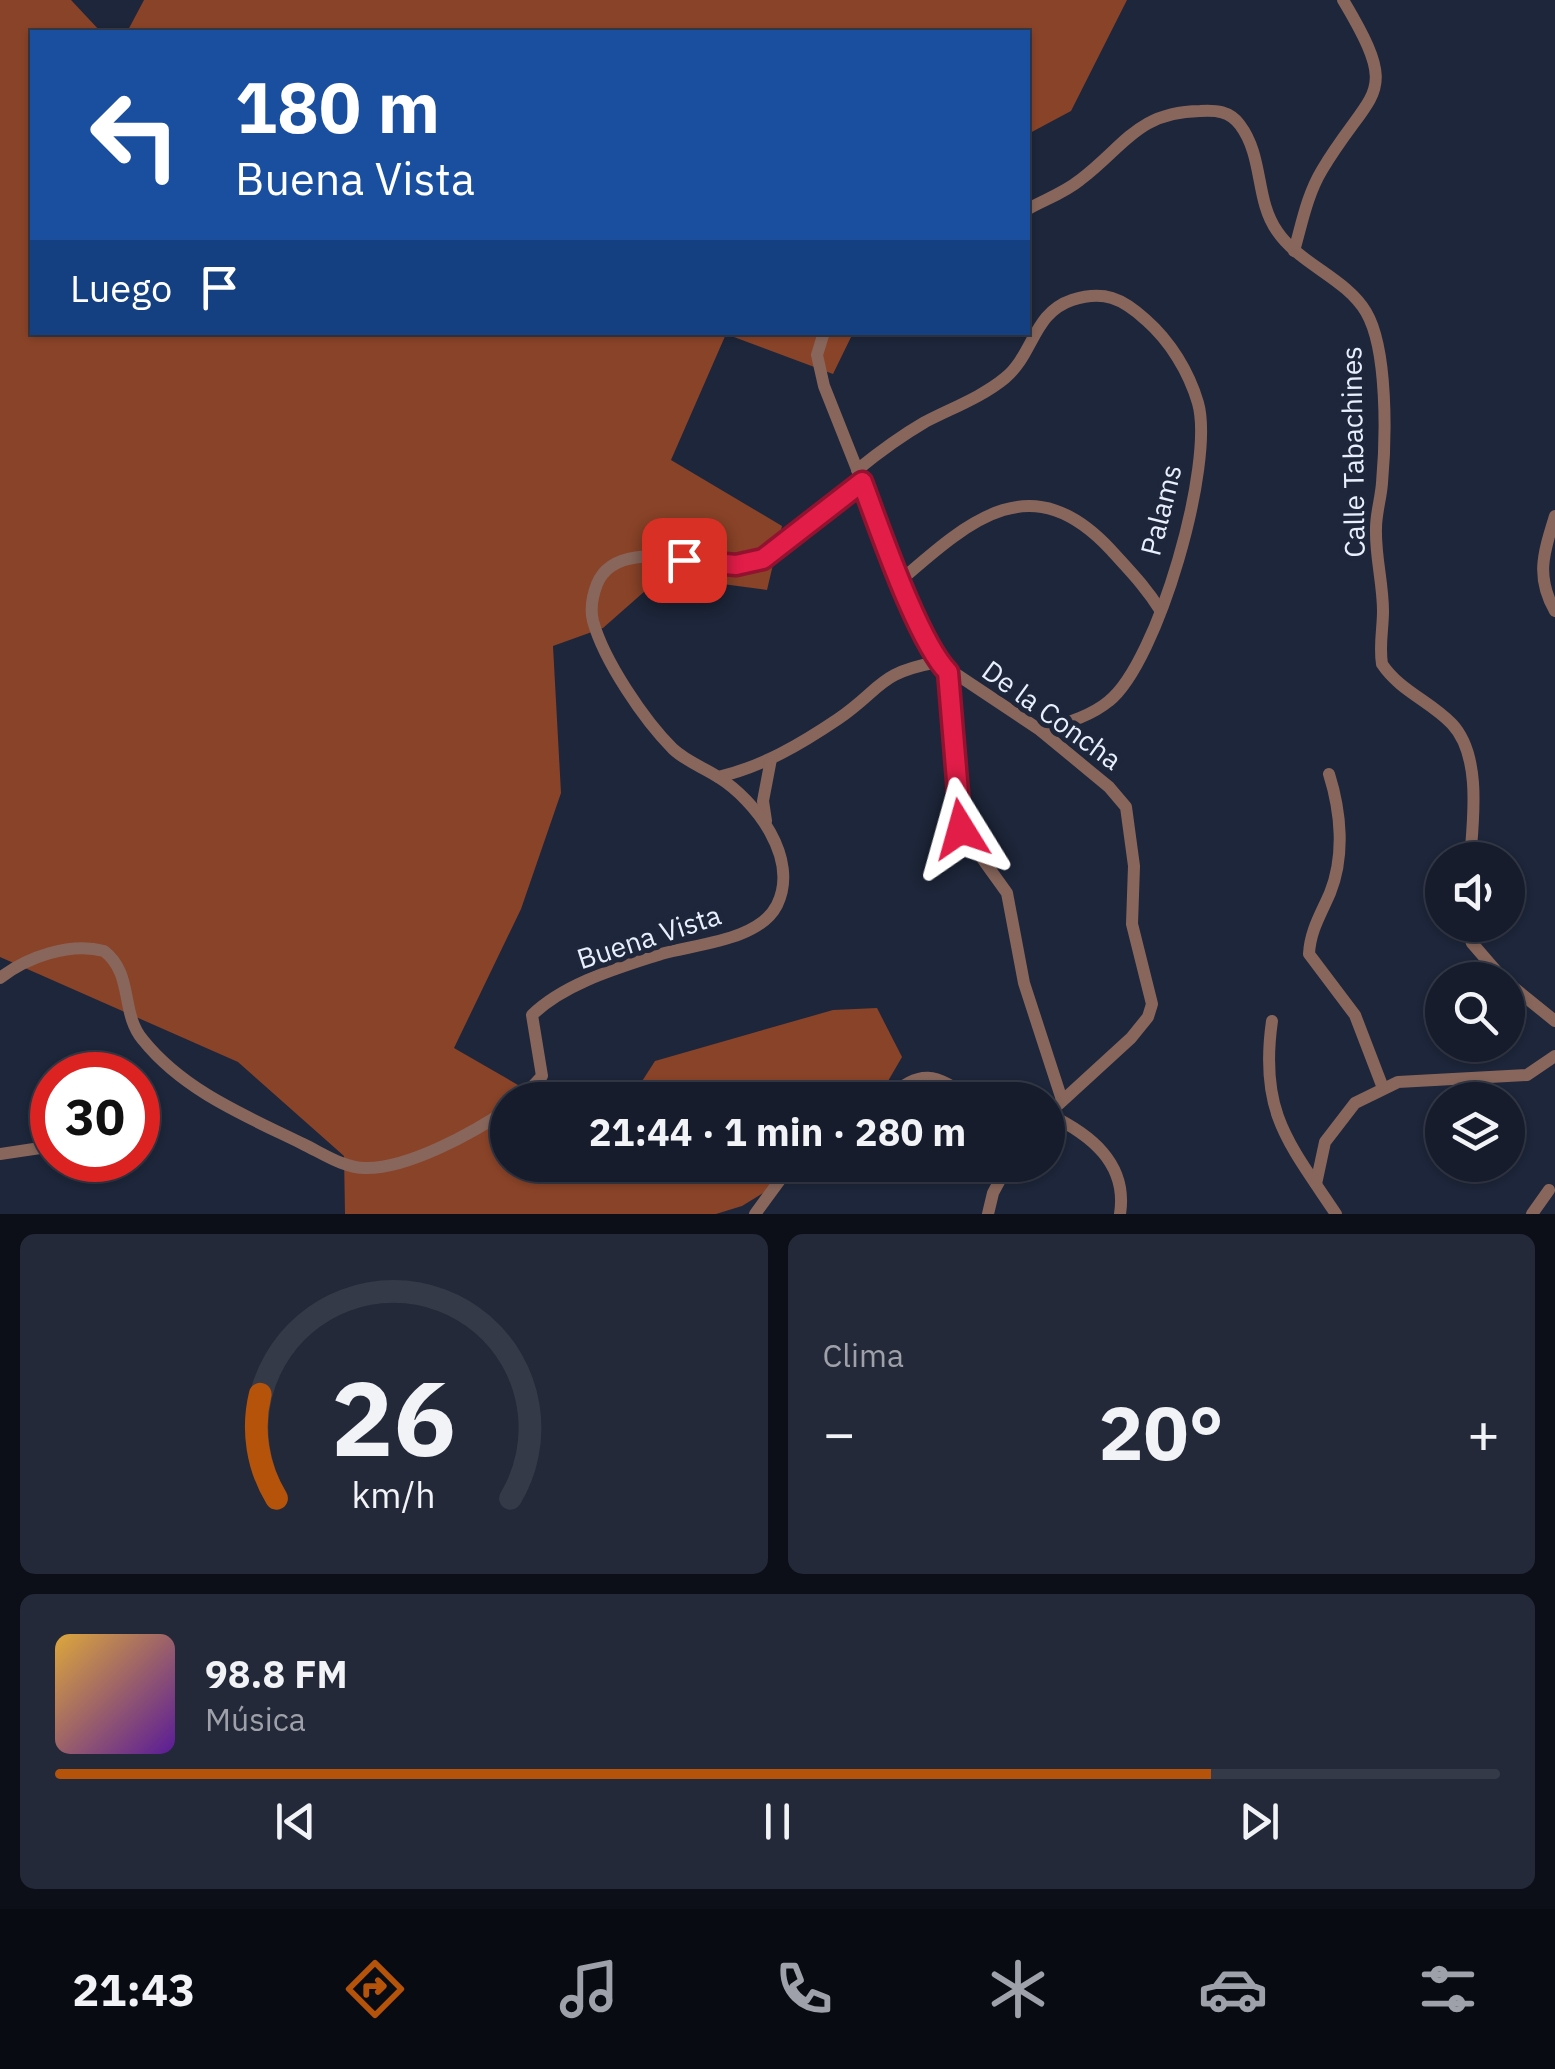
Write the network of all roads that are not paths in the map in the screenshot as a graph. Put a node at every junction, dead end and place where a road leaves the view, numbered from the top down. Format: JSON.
{"nodes":[{"id":1,"x":1343,"y":0,"type":"edge"},
{"id":2,"x":1030,"y":208,"type":"edge"},
{"id":3,"x":1294,"y":251,"type":"junction"},
{"id":4,"x":823,"y":335,"type":"edge"},
{"id":5,"x":859,"y":476,"type":"junction"},
{"id":6,"x":1555,"y":516,"type":"edge"},
{"id":7,"x":901,"y":580,"type":"junction"},
{"id":8,"x":1160,"y":610,"type":"junction"},
{"id":9,"x":1555,"y":611,"type":"edge"},
{"id":10,"x":943,"y":667,"type":"junction"},
{"id":11,"x":1040,"y":730,"type":"junction"},
{"id":12,"x":771,"y":759,"type":"junction"},
{"id":13,"x":1329,"y":774,"type":"dead end"},
{"id":14,"x":718,"y":777,"type":"junction"},
{"id":15,"x":766,"y":821,"type":"junction"},
{"id":16,"x":1471,"y":842,"type":"edge"},
{"id":17,"x":1472,"y":942,"type":"edge"},
{"id":18,"x":1489,"y":962,"type":"edge"},
{"id":19,"x":0,"y":978,"type":"edge"},
{"id":20,"x":1525,"y":997,"type":"edge"},
{"id":21,"x":1272,"y":1021,"type":"dead end"},
{"id":22,"x":1555,"y":1021,"type":"edge"},
{"id":23,"x":1555,"y":1056,"type":"edge"},
{"id":24,"x":536,"y":1082,"type":"edge"},
{"id":25,"x":909,"y":1082,"type":"edge"},
{"id":26,"x":943,"y":1082,"type":"edge"},
{"id":27,"x":1056,"y":1082,"type":"edge"},
{"id":28,"x":1383,"y":1088,"type":"junction"},
{"id":29,"x":1065,"y":1097,"type":"edge"},
{"id":30,"x":490,"y":1121,"type":"edge"},
{"id":31,"x":1065,"y":1124,"type":"edge"},
{"id":32,"x":30,"y":1150,"type":"edge"},
{"id":33,"x":0,"y":1154,"type":"edge"},
{"id":34,"x":778,"y":1182,"type":"edge"},
{"id":35,"x":998,"y":1182,"type":"edge"},
{"id":36,"x":1316,"y":1184,"type":"junction"},
{"id":37,"x":1549,"y":1190,"type":"dead end"},
{"id":38,"x":754,"y":1214,"type":"edge"},
{"id":39,"x":988,"y":1214,"type":"edge"},
{"id":40,"x":1120,"y":1214,"type":"edge"},
{"id":41,"x":1336,"y":1214,"type":"edge"},
{"id":42,"x":1532,"y":1214,"type":"edge"}],
"edges":[{"from":1,"to":3,"type":"street"},
{"from":2,"to":3,"type":"street","name":"Calle Tabachines"},
{"from":3,"to":16,"type":"street","name":"Calle Tabachines"},
{"from":4,"to":5,"type":"street"},
{"from":5,"to":7,"type":"street"},
{"from":5,"to":8,"type":"street","name":"Palams"},
{"from":5,"to":14,"type":"street"},
{"from":6,"to":9,"type":"street"},
{"from":7,"to":8,"type":"street"},
{"from":7,"to":10,"type":"street"},
{"from":8,"to":11,"type":"street","name":"Palams"},
{"from":10,"to":11,"type":"street","name":"De la Concha"},
{"from":10,"to":12,"type":"street"},
{"from":10,"to":27,"type":"street"},
{"from":11,"to":29,"type":"street","name":"De la Concha"},
{"from":12,"to":14,"type":"street"},
{"from":12,"to":15,"type":"street"},
{"from":13,"to":28,"type":"street"},
{"from":14,"to":15,"type":"street"},
{"from":15,"to":24,"type":"street","name":"Buena Vista"},
{"from":17,"to":18,"type":"street"},
{"from":19,"to":30,"type":"street"},
{"from":20,"to":22,"type":"street"},
{"from":21,"to":36,"type":"street"},
{"from":23,"to":28,"type":"street"},
{"from":25,"to":26,"type":"street"},
{"from":28,"to":36,"type":"street"},
{"from":31,"to":40,"type":"street"},
{"from":32,"to":33,"type":"street"},
{"from":34,"to":38,"type":"street"},
{"from":35,"to":39,"type":"street"},
{"from":36,"to":41,"type":"street"},
{"from":37,"to":42,"type":"street"}]}
